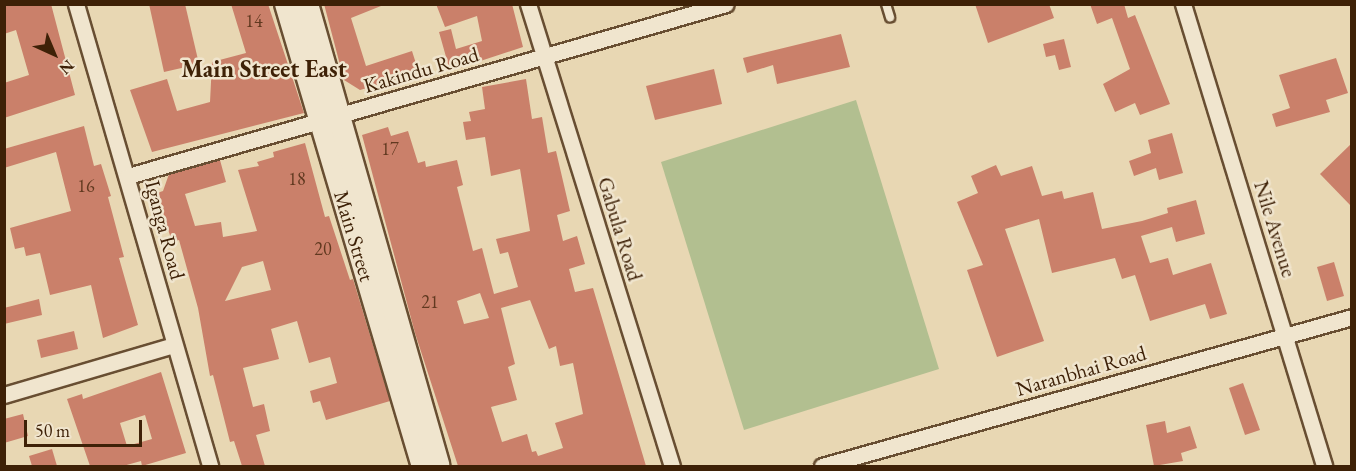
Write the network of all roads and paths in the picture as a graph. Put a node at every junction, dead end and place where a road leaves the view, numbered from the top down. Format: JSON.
{"nodes":[{"id":1,"x":76,"y":4,"type":"edge"},
{"id":2,"x":286,"y":4,"type":"edge"},
{"id":3,"x":307,"y":4,"type":"edge"},
{"id":4,"x":528,"y":4,"type":"edge"},
{"id":5,"x":726,"y":4,"type":"edge"},
{"id":6,"x":886,"y":4,"type":"edge"},
{"id":7,"x":1183,"y":4,"type":"edge"},
{"id":8,"x":890,"y":17,"type":"dead end"},
{"id":9,"x":544,"y":57,"type":"junction"},
{"id":10,"x":330,"y":119,"type":"junction"},
{"id":11,"x":128,"y":176,"type":"junction"},
{"id":12,"x":1352,"y":317,"type":"edge"},
{"id":13,"x":1286,"y":335,"type":"junction"},
{"id":14,"x":174,"y":345,"type":"junction"},
{"id":15,"x":4,"y":395,"type":"edge"},
{"id":16,"x":210,"y":466,"type":"edge"},
{"id":17,"x":423,"y":466,"type":"edge"},
{"id":18,"x":439,"y":466,"type":"edge"},
{"id":19,"x":672,"y":466,"type":"edge"},
{"id":20,"x":822,"y":466,"type":"edge"},
{"id":21,"x":1324,"y":466,"type":"edge"}],
"edges":[{"from":1,"to":11,"type":"street","name":"Iganga Road"},
{"from":2,"to":10,"type":"street","name":"Main Street"},
{"from":3,"to":10,"type":"street","name":"Main Street"},
{"from":4,"to":9,"type":"street","name":"Gabula Road"},
{"from":5,"to":9,"type":"street","name":"Kakindu Road"},
{"from":6,"to":8,"type":"lane"},
{"from":7,"to":13,"type":"street","name":"Nile Avenue"},
{"from":9,"to":10,"type":"street","name":"Kakindu Road"},
{"from":9,"to":19,"type":"street","name":"Gabula Road"},
{"from":10,"to":11,"type":"street","name":"Kakindu Road"},
{"from":10,"to":17,"type":"street","name":"Main Street"},
{"from":10,"to":18,"type":"street","name":"Main Street"},
{"from":11,"to":14,"type":"street","name":"Iganga Road"},
{"from":12,"to":13,"type":"street","name":"Naranbhai Road"},
{"from":13,"to":20,"type":"street","name":"Naranbhai Road"},
{"from":13,"to":21,"type":"street","name":"Nile Avenue"},
{"from":14,"to":15,"type":"street"},
{"from":14,"to":16,"type":"street","name":"Iganga Road"}]}
